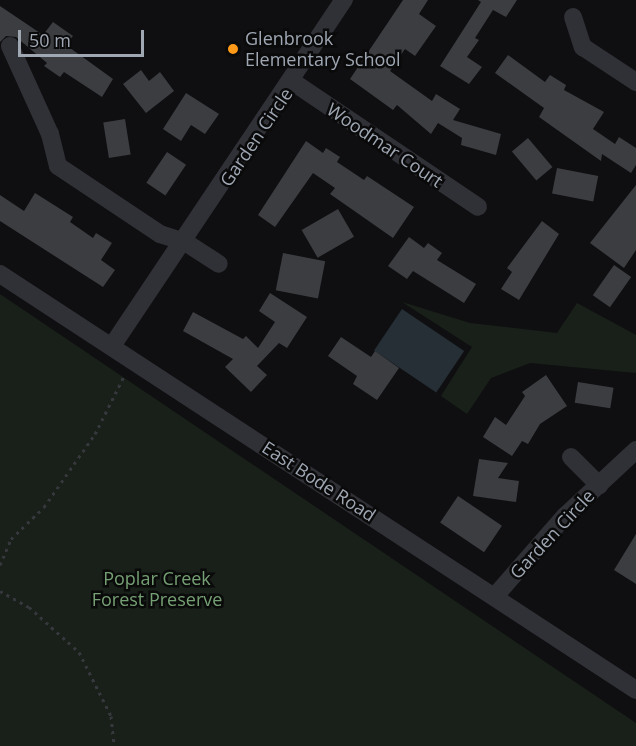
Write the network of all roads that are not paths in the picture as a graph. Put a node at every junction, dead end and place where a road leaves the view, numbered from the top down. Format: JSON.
{"nodes":[{"id":1,"x":344,"y":0,"type":"edge"},
{"id":2,"x":573,"y":17,"type":"dead end"},
{"id":3,"x":10,"y":46,"type":"dead end"},
{"id":4,"x":292,"y":82,"type":"junction"},
{"id":5,"x":636,"y":82,"type":"edge"},
{"id":6,"x":478,"y":207,"type":"dead end"},
{"id":7,"x":185,"y":242,"type":"junction"},
{"id":8,"x":219,"y":264,"type":"dead end"},
{"id":9,"x":0,"y":274,"type":"edge"},
{"id":10,"x":112,"y":346,"type":"junction"},
{"id":11,"x":636,"y":450,"type":"edge"},
{"id":12,"x":571,"y":457,"type":"dead end"},
{"id":13,"x":599,"y":485,"type":"junction"},
{"id":14,"x":496,"y":595,"type":"junction"},
{"id":15,"x":636,"y":690,"type":"edge"}],
"edges":[{"from":1,"to":4,"type":"street","name":"Garden Circle"},
{"from":2,"to":5,"type":"street"},
{"from":3,"to":7,"type":"street"},
{"from":4,"to":6,"type":"street","name":"Woodmar Court"},
{"from":4,"to":7,"type":"street","name":"Garden Circle"},
{"from":7,"to":8,"type":"street"},
{"from":7,"to":10,"type":"street","name":"Garden Circle"},
{"from":9,"to":10,"type":"street","name":"East Bode Road"},
{"from":10,"to":14,"type":"street","name":"East Bode Road"},
{"from":11,"to":13,"type":"street","name":"Garden Circle"},
{"from":12,"to":13,"type":"street"},
{"from":13,"to":14,"type":"street","name":"Garden Circle"},
{"from":14,"to":15,"type":"street","name":"East Bode Road"}]}
